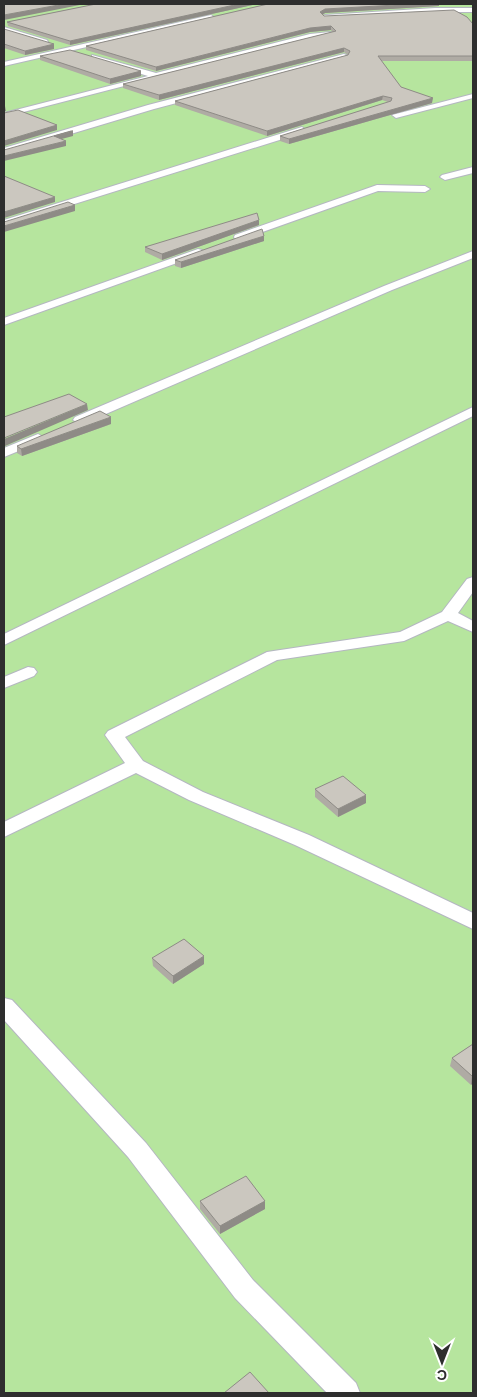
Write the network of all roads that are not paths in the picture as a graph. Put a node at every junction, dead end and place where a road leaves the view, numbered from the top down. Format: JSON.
{"nodes":[{"id":1,"x":424,"y":4,"type":"edge"},
{"id":2,"x":435,"y":10,"type":"junction"},
{"id":3,"x":473,"y":10,"type":"edge"},
{"id":4,"x":216,"y":16,"type":"edge"},
{"id":5,"x":325,"y":17,"type":"edge"},
{"id":6,"x":13,"y":21,"type":"edge"},
{"id":7,"x":4,"y":23,"type":"edge"},
{"id":8,"x":4,"y":28,"type":"edge"},
{"id":9,"x":330,"y":34,"type":"edge"},
{"id":10,"x":66,"y":49,"type":"junction"},
{"id":11,"x":344,"y":56,"type":"edge"},
{"id":12,"x":4,"y":64,"type":"edge"},
{"id":13,"x":154,"y":75,"type":"junction"},
{"id":14,"x":473,"y":96,"type":"edge"},
{"id":15,"x":4,"y":115,"type":"edge"},
{"id":16,"x":396,"y":115,"type":"edge"},
{"id":17,"x":315,"y":126,"type":"edge"},
{"id":18,"x":4,"y":151,"type":"edge"},
{"id":19,"x":473,"y":170,"type":"edge"},
{"id":20,"x":445,"y":177,"type":"dead end"},
{"id":21,"x":425,"y":189,"type":"dead end"},
{"id":22,"x":4,"y":223,"type":"edge"},
{"id":23,"x":228,"y":241,"type":"edge"},
{"id":24,"x":209,"y":248,"type":"edge"},
{"id":25,"x":473,"y":254,"type":"edge"},
{"id":26,"x":4,"y":322,"type":"edge"},
{"id":27,"x":473,"y":411,"type":"edge"},
{"id":28,"x":67,"y":426,"type":"edge"},
{"id":29,"x":49,"y":433,"type":"edge"},
{"id":30,"x":4,"y":453,"type":"edge"},
{"id":31,"x":473,"y":582,"type":"edge"},
{"id":32,"x":448,"y":615,"type":"junction"},
{"id":33,"x":473,"y":627,"type":"edge"},
{"id":34,"x":4,"y":640,"type":"edge"},
{"id":35,"x":28,"y":672,"type":"dead end"},
{"id":36,"x":4,"y":683,"type":"edge"},
{"id":37,"x":136,"y":765,"type":"junction"},
{"id":38,"x":4,"y":830,"type":"edge"},
{"id":39,"x":473,"y":922,"type":"edge"},
{"id":40,"x":4,"y":1006,"type":"edge"},
{"id":41,"x":346,"y":1393,"type":"edge"}],
"edges":[{"from":1,"to":2,"type":"lane"},
{"from":2,"to":3,"type":"lane"},
{"from":2,"to":5,"type":"lane"},
{"from":4,"to":10,"type":"lane"},
{"from":6,"to":7,"type":"lane"},
{"from":8,"to":10,"type":"lane"},
{"from":9,"to":13,"type":"lane"},
{"from":10,"to":12,"type":"lane"},
{"from":10,"to":13,"type":"lane"},
{"from":11,"to":18,"type":"lane"},
{"from":13,"to":15,"type":"lane"},
{"from":14,"to":16,"type":"lane"},
{"from":17,"to":22,"type":"lane"},
{"from":19,"to":20,"type":"lane"},
{"from":21,"to":23,"type":"lane"},
{"from":24,"to":26,"type":"lane"},
{"from":25,"to":28,"type":"lane"},
{"from":27,"to":34,"type":"lane"},
{"from":29,"to":30,"type":"lane"},
{"from":31,"to":32,"type":"lane"},
{"from":32,"to":33,"type":"lane"},
{"from":32,"to":37,"type":"lane"},
{"from":35,"to":36,"type":"lane"},
{"from":37,"to":38,"type":"lane"},
{"from":37,"to":39,"type":"lane"},
{"from":40,"to":41,"type":"lane"}]}
